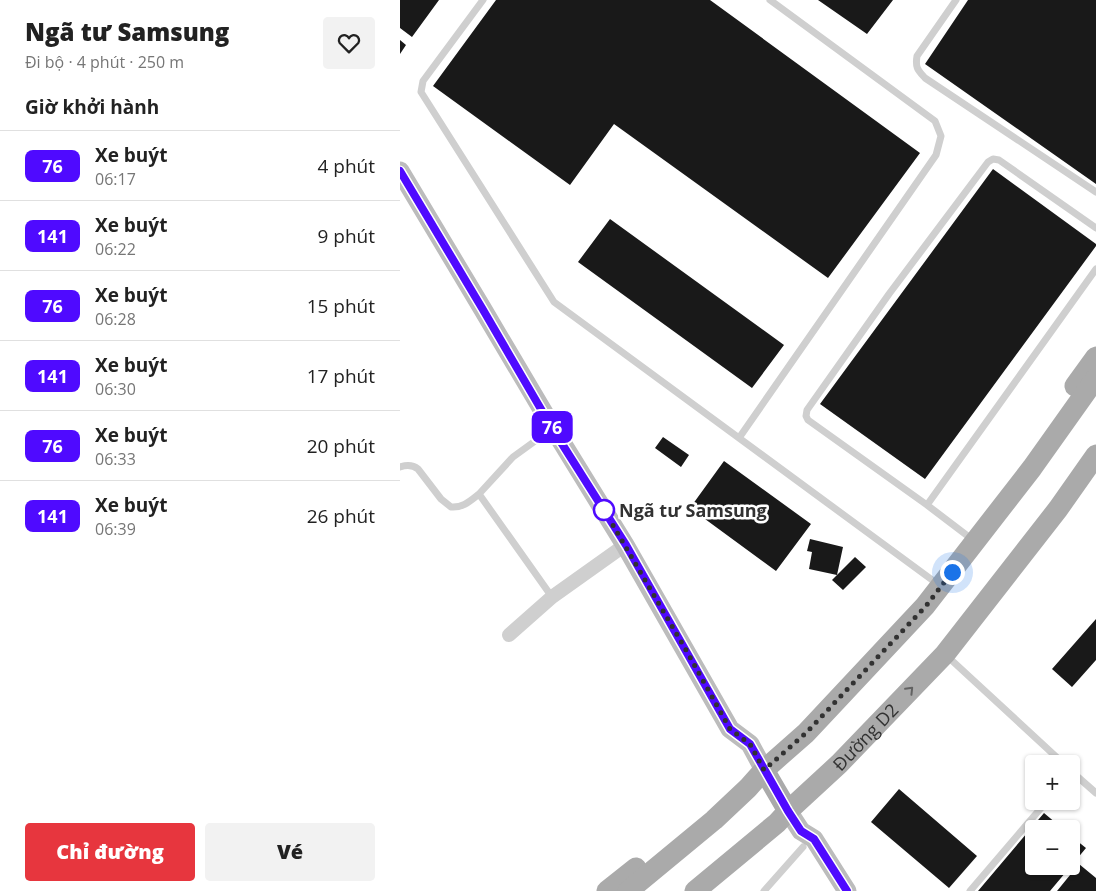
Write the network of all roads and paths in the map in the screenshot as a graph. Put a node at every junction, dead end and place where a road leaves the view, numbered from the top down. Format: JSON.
{"nodes":[{"id":1,"x":483,"y":0,"type":"edge"},
{"id":2,"x":770,"y":0,"type":"edge"},
{"id":3,"x":956,"y":0,"type":"edge"},
{"id":4,"x":400,"y":171,"type":"edge"},
{"id":5,"x":1096,"y":192,"type":"edge"},
{"id":6,"x":1096,"y":228,"type":"edge"},
{"id":7,"x":1096,"y":269,"type":"edge"},
{"id":8,"x":1093,"y":279,"type":"edge"},
{"id":9,"x":1096,"y":357,"type":"edge"},
{"id":10,"x":1096,"y":378,"type":"edge"},
{"id":11,"x":552,"y":428,"type":"junction"},
{"id":12,"x":739,"y":438,"type":"junction"},
{"id":13,"x":1096,"y":455,"type":"edge"},
{"id":14,"x":400,"y":468,"type":"edge"},
{"id":15,"x":1096,"y":479,"type":"edge"},
{"id":16,"x":479,"y":494,"type":"junction"},
{"id":17,"x":927,"y":505,"type":"junction"},
{"id":18,"x":981,"y":534,"type":"junction"},
{"id":19,"x":626,"y":545,"type":"junction"},
{"id":20,"x":941,"y":587,"type":"junction"},
{"id":21,"x":552,"y":597,"type":"junction"},
{"id":22,"x":964,"y":630,"type":"junction"},
{"id":23,"x":509,"y":635,"type":"dead end"},
{"id":24,"x":944,"y":654,"type":"junction"},
{"id":25,"x":1054,"y":755,"type":"edge"},
{"id":26,"x":764,"y":770,"type":"junction"},
{"id":27,"x":1080,"y":779,"type":"edge"},
{"id":28,"x":1096,"y":793,"type":"edge"},
{"id":29,"x":733,"y":802,"type":"junction"},
{"id":30,"x":1039,"y":810,"type":"edge"},
{"id":31,"x":788,"y":811,"type":"junction"},
{"id":32,"x":761,"y":838,"type":"junction"},
{"id":33,"x":803,"y":847,"type":"dead end"},
{"id":34,"x":607,"y":891,"type":"edge"},
{"id":35,"x":628,"y":891,"type":"edge"},
{"id":36,"x":695,"y":891,"type":"edge"},
{"id":37,"x":711,"y":891,"type":"edge"},
{"id":38,"x":764,"y":891,"type":"edge"},
{"id":39,"x":847,"y":891,"type":"edge"},
{"id":40,"x":970,"y":891,"type":"edge"}],
"edges":[{"from":1,"to":12,"type":"lane"},
{"from":2,"to":12,"type":"lane"},
{"from":3,"to":5,"type":"lane"},
{"from":4,"to":11,"type":"main road"},
{"from":6,"to":17,"type":"lane"},
{"from":7,"to":8,"type":"lane"},
{"from":8,"to":17,"type":"lane"},
{"from":9,"to":18,"type":"main road"},
{"from":10,"to":18,"type":"main road"},
{"from":11,"to":16,"type":"lane"},
{"from":11,"to":19,"type":"main road"},
{"from":12,"to":20,"type":"lane"},
{"from":13,"to":22,"type":"main road","name":"Đường D2"},
{"from":14,"to":16,"type":"lane"},
{"from":15,"to":22,"type":"main road","name":"Đường D2"},
{"from":16,"to":21,"type":"lane"},
{"from":17,"to":18,"type":"lane"},
{"from":18,"to":20,"type":"main road"},
{"from":19,"to":21,"type":"street"},
{"from":19,"to":26,"type":"main road"},
{"from":20,"to":26,"type":"main road"},
{"from":21,"to":23,"type":"street"},
{"from":22,"to":24,"type":"main road","name":"Đường D2"},
{"from":24,"to":25,"type":"lane"},
{"from":31,"to":24,"type":"main road","name":"Đường D2","one_way":true},
{"from":26,"to":29,"type":"main road"},
{"from":26,"to":31,"type":"main road"},
{"from":27,"to":28,"type":"lane"},
{"from":29,"to":34,"type":"main road"},
{"from":29,"to":35,"type":"main road"},
{"from":30,"to":40,"type":"lane"},
{"from":31,"to":32,"type":"main road","name":"Đường D2"},
{"from":31,"to":39,"type":"main road"},
{"from":32,"to":36,"type":"main road","name":"Đường D2"},
{"from":32,"to":37,"type":"main road","name":"Đường D2"},
{"from":33,"to":38,"type":"lane"}]}
